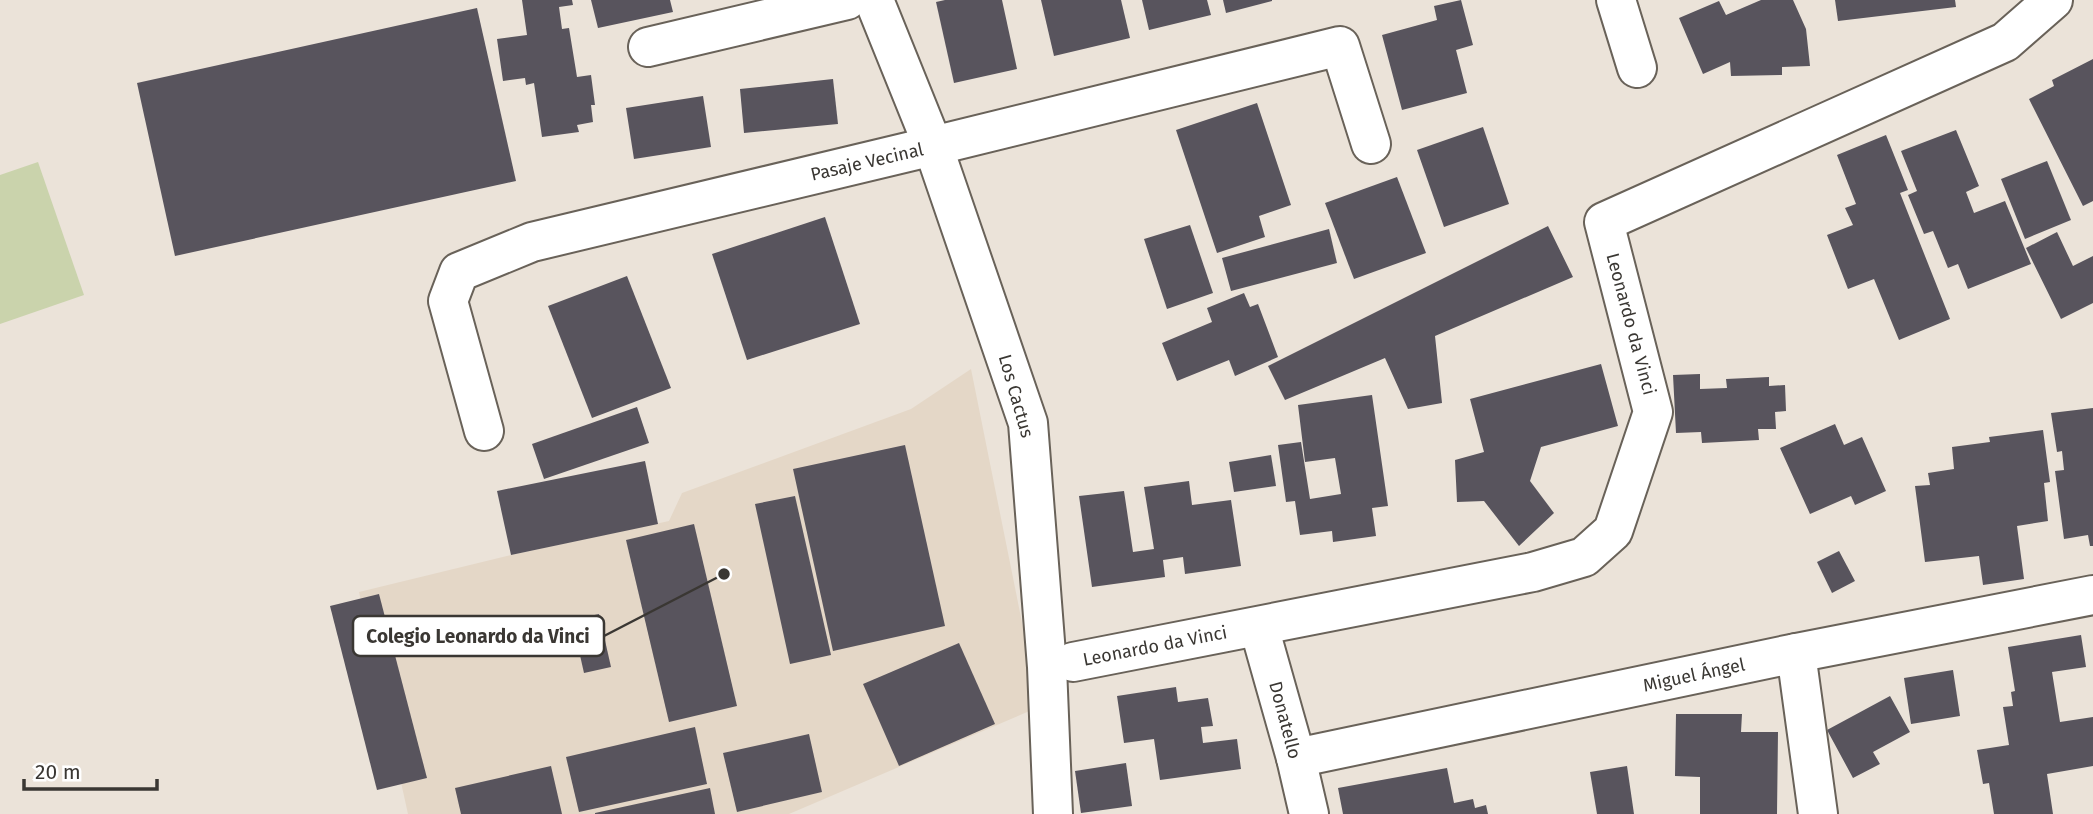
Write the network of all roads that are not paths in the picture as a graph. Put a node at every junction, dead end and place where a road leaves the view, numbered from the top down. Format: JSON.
{"nodes":[{"id":1,"x":847,"y":0,"type":"edge"},
{"id":2,"x":874,"y":0,"type":"edge"},
{"id":3,"x":1616,"y":0,"type":"edge"},
{"id":4,"x":2053,"y":0,"type":"edge"},
{"id":5,"x":648,"y":47,"type":"dead end"},
{"id":6,"x":1637,"y":68,"type":"dead end"},
{"id":7,"x":1371,"y":144,"type":"dead end"},
{"id":8,"x":933,"y":146,"type":"junction"},
{"id":9,"x":484,"y":431,"type":"dead end"},
{"id":10,"x":2093,"y":595,"type":"edge"},
{"id":11,"x":1259,"y":627,"type":"junction"},
{"id":12,"x":1796,"y":653,"type":"junction"},
{"id":13,"x":1073,"y":662,"type":"dead end"},
{"id":14,"x":1296,"y":758,"type":"junction"},
{"id":15,"x":1053,"y":814,"type":"edge"},
{"id":16,"x":1309,"y":814,"type":"edge"},
{"id":17,"x":1818,"y":814,"type":"edge"}],
"edges":[{"from":1,"to":5,"type":"street"},
{"from":2,"to":8,"type":"street","name":"Los Cactus"},
{"from":3,"to":6,"type":"street"},
{"from":4,"to":11,"type":"street","name":"Leonardo da Vinci"},
{"from":7,"to":8,"type":"street","name":"Pasaje Vecinal"},
{"from":8,"to":9,"type":"street","name":"Pasaje Vecinal"},
{"from":8,"to":15,"type":"street","name":"Los Cactus"},
{"from":10,"to":12,"type":"street","name":"Miguel Ángel"},
{"from":11,"to":13,"type":"street","name":"Leonardo da Vinci"},
{"from":11,"to":14,"type":"street","name":"Donatello"},
{"from":12,"to":14,"type":"street","name":"Miguel Ángel"},
{"from":12,"to":17,"type":"street"},
{"from":14,"to":16,"type":"street","name":"Donatello"}]}
